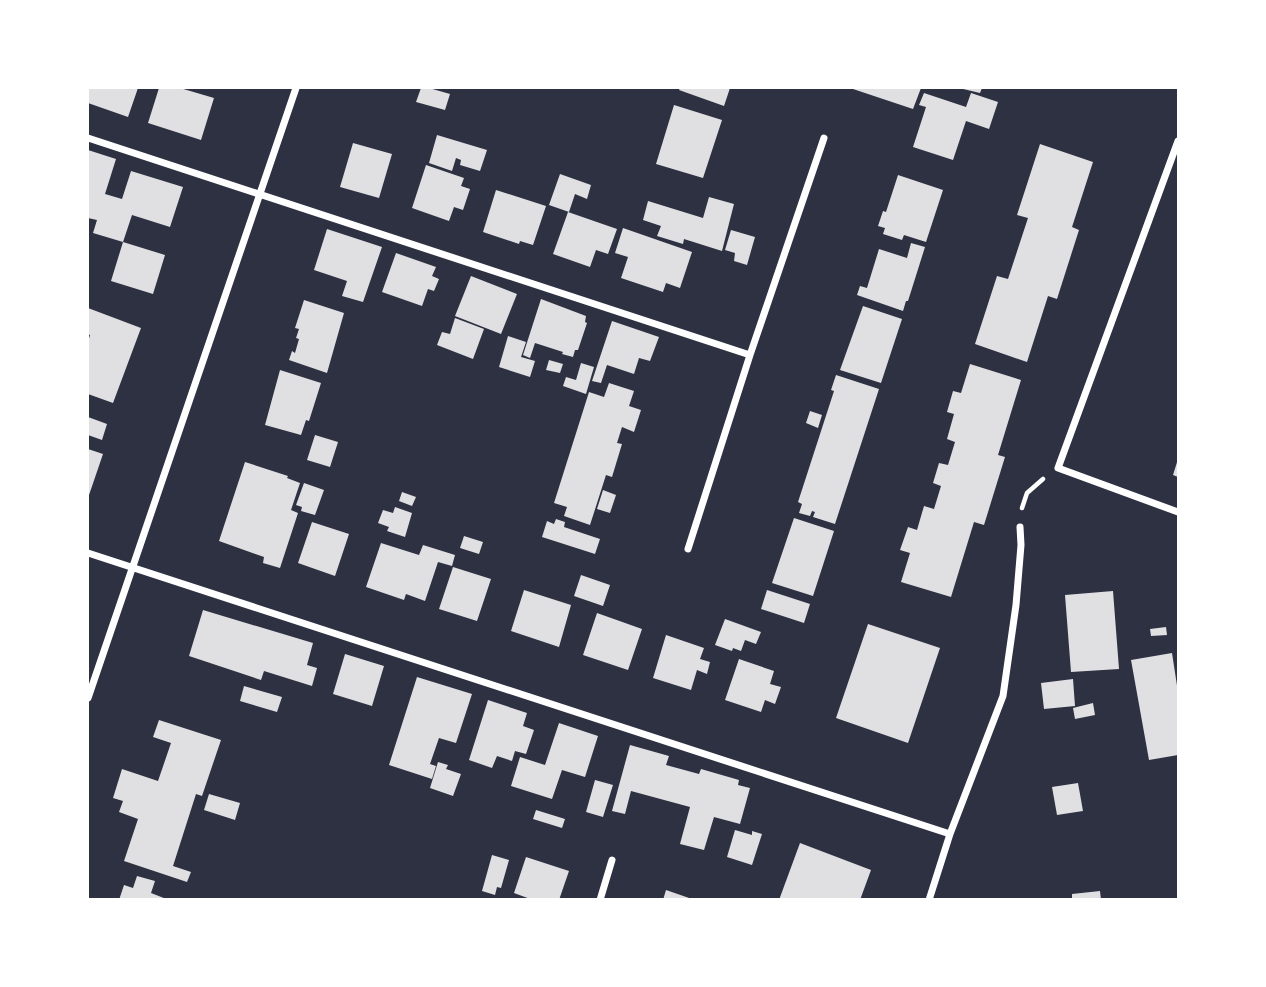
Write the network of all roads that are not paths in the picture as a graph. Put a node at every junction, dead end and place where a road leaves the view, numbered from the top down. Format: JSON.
{"nodes":[{"id":1,"x":296,"y":88,"type":"edge"},
{"id":2,"x":88,"y":138,"type":"edge"},
{"id":3,"x":824,"y":138,"type":"dead end"},
{"id":4,"x":1178,"y":141,"type":"edge"},
{"id":5,"x":259,"y":195,"type":"junction"},
{"id":6,"x":750,"y":355,"type":"junction"},
{"id":7,"x":1178,"y":512,"type":"edge"},
{"id":8,"x":1020,"y":527,"type":"road end"},
{"id":9,"x":688,"y":549,"type":"dead end"},
{"id":10,"x":88,"y":553,"type":"edge"},
{"id":11,"x":132,"y":566,"type":"junction"},
{"id":12,"x":88,"y":698,"type":"edge"},
{"id":13,"x":950,"y":834,"type":"junction"},
{"id":14,"x":612,"y":860,"type":"dead end"},
{"id":15,"x":600,"y":900,"type":"edge"},
{"id":16,"x":929,"y":900,"type":"edge"}],
"edges":[{"from":1,"to":5,"type":"street"},
{"from":2,"to":5,"type":"street"},
{"from":3,"to":6,"type":"street"},
{"from":4,"to":7,"type":"street"},
{"from":5,"to":6,"type":"street"},
{"from":5,"to":11,"type":"street"},
{"from":6,"to":9,"type":"street"},
{"from":8,"to":13,"type":"street"},
{"from":10,"to":11,"type":"street"},
{"from":11,"to":12,"type":"street"},
{"from":11,"to":13,"type":"street"},
{"from":13,"to":16,"type":"street"},
{"from":14,"to":15,"type":"street"}]}
